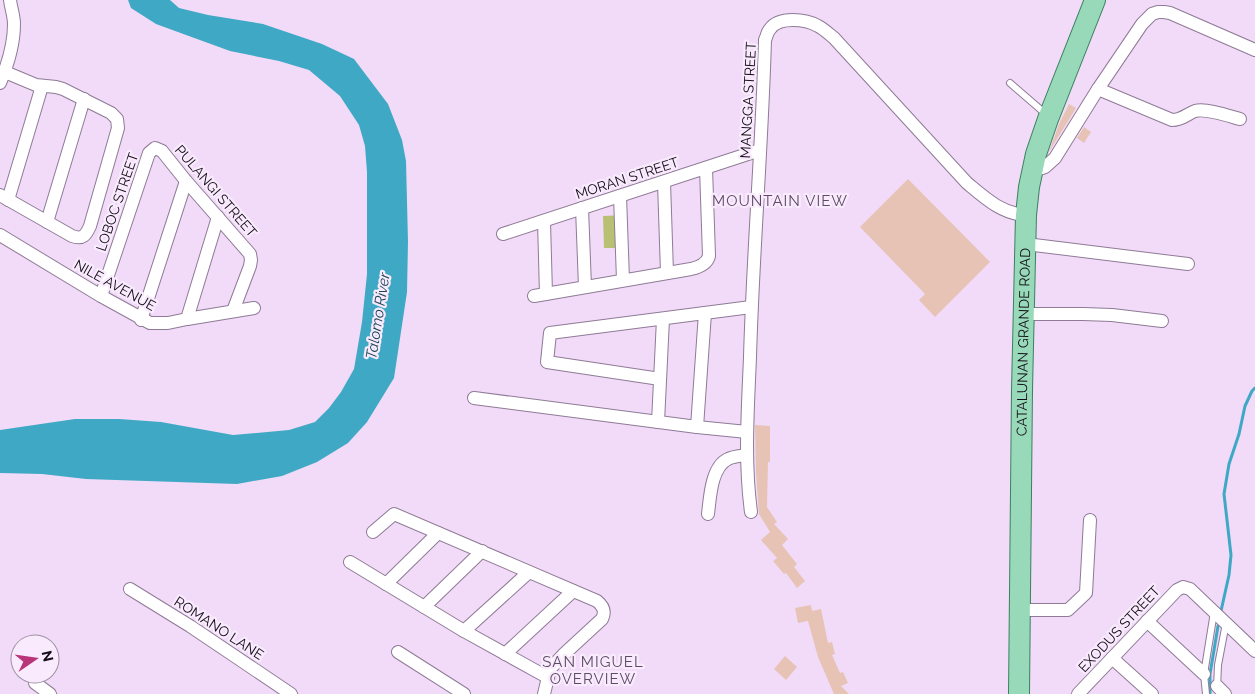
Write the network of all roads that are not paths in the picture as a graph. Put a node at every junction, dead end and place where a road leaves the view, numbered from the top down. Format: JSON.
{"nodes":[{"id":1,"x":1095,"y":0,"type":"edge"},
{"id":2,"x":8,"y":1,"type":"edge"},
{"id":3,"x":1255,"y":50,"type":"edge"},
{"id":4,"x":2,"y":78,"type":"edge"},
{"id":5,"x":1010,"y":83,"type":"dead end"},
{"id":6,"x":42,"y":86,"type":"junction"},
{"id":7,"x":1098,"y":90,"type":"junction"},
{"id":8,"x":84,"y":99,"type":"junction"},
{"id":9,"x":1049,"y":116,"type":"junction"},
{"id":10,"x":1240,"y":119,"type":"dead end"},
{"id":11,"x":155,"y":148,"type":"joint"},
{"id":12,"x":760,"y":150,"type":"junction"},
{"id":13,"x":706,"y":168,"type":"junction"},
{"id":14,"x":1031,"y":170,"type":"junction"},
{"id":15,"x":186,"y":181,"type":"junction"},
{"id":16,"x":664,"y":182,"type":"junction"},
{"id":17,"x":620,"y":196,"type":"junction"},
{"id":18,"x":4,"y":198,"type":"edge"},
{"id":19,"x":582,"y":208,"type":"junction"},
{"id":20,"x":1026,"y":215,"type":"junction"},
{"id":21,"x":218,"y":217,"type":"junction"},
{"id":22,"x":544,"y":220,"type":"junction"},
{"id":23,"x":47,"y":222,"type":"junction"},
{"id":24,"x":503,"y":234,"type":"dead end"},
{"id":25,"x":0,"y":235,"type":"edge"},
{"id":26,"x":1026,"y":244,"type":"junction"},
{"id":27,"x":1188,"y":264,"type":"dead end"},
{"id":28,"x":667,"y":273,"type":"junction"},
{"id":29,"x":623,"y":280,"type":"junction"},
{"id":30,"x":585,"y":287,"type":"junction"},
{"id":31,"x":101,"y":296,"type":"junction"},
{"id":32,"x":751,"y":307,"type":"junction"},
{"id":33,"x":254,"y":308,"type":"dead end"},
{"id":34,"x":233,"y":311,"type":"junction"},
{"id":35,"x":705,"y":313,"type":"junction"},
{"id":36,"x":1023,"y":314,"type":"junction"},
{"id":37,"x":187,"y":319,"type":"junction"},
{"id":38,"x":663,"y":319,"type":"junction"},
{"id":39,"x":141,"y":320,"type":"junction"},
{"id":40,"x":1162,"y":321,"type":"dead end"},
{"id":41,"x":660,"y":379,"type":"junction"},
{"id":42,"x":474,"y":398,"type":"dead end"},
{"id":43,"x":658,"y":422,"type":"junction"},
{"id":44,"x":697,"y":427,"type":"junction"},
{"id":45,"x":747,"y":432,"type":"junction"},
{"id":46,"x":748,"y":455,"type":"junction"},
{"id":47,"x":751,"y":512,"type":"dead end"},
{"id":48,"x":708,"y":514,"type":"dead end"},
{"id":49,"x":1090,"y":520,"type":"dead end"},
{"id":50,"x":373,"y":532,"type":"dead end"},
{"id":51,"x":438,"y":533,"type":"junction"},
{"id":52,"x":482,"y":552,"type":"junction"},
{"id":53,"x":350,"y":562,"type":"dead end"},
{"id":54,"x":529,"y":572,"type":"junction"},
{"id":55,"x":386,"y":584,"type":"junction"},
{"id":56,"x":130,"y":588,"type":"dead end"},
{"id":57,"x":574,"y":591,"type":"junction"},
{"id":58,"x":424,"y":607,"type":"junction"},
{"id":59,"x":1020,"y":610,"type":"junction"},
{"id":60,"x":1214,"y":612,"type":"junction"},
{"id":61,"x":1148,"y":621,"type":"junction"},
{"id":62,"x":1226,"y":623,"type":"junction"},
{"id":63,"x":464,"y":631,"type":"junction"},
{"id":64,"x":1255,"y":651,"type":"edge"},
{"id":65,"x":398,"y":652,"type":"dead end"},
{"id":66,"x":505,"y":654,"type":"junction"},
{"id":67,"x":1112,"y":658,"type":"junction"},
{"id":68,"x":1204,"y":674,"type":"junction"},
{"id":69,"x":547,"y":677,"type":"junction"},
{"id":70,"x":36,"y":684,"type":"edge"},
{"id":71,"x":1220,"y":691,"type":"edge"},
{"id":72,"x":50,"y":694,"type":"edge"},
{"id":73,"x":291,"y":694,"type":"edge"},
{"id":74,"x":464,"y":694,"type":"edge"},
{"id":75,"x":544,"y":694,"type":"edge"},
{"id":76,"x":1019,"y":694,"type":"edge"},
{"id":77,"x":1078,"y":694,"type":"edge"},
{"id":78,"x":1152,"y":694,"type":"edge"},
{"id":79,"x":1206,"y":694,"type":"edge"}],
"edges":[{"from":1,"to":9,"type":"main road","name":"CATALUNAN GRANDE ROAD"},
{"from":2,"to":4,"type":"street"},
{"from":3,"to":7,"type":"street"},
{"from":4,"to":6,"type":"street"},
{"from":5,"to":9,"type":"lane"},
{"from":6,"to":8,"type":"street"},
{"from":6,"to":18,"type":"street"},
{"from":7,"to":10,"type":"street"},
{"from":7,"to":14,"type":"street"},
{"from":8,"to":23,"type":"street"},
{"from":8,"to":23,"type":"street"},
{"from":9,"to":14,"type":"main road","name":"CATALUNAN GRANDE ROAD"},
{"from":11,"to":15,"type":"street","name":"PULANGI STREET"},
{"from":11,"to":31,"type":"street","name":"LOBOC STREET"},
{"from":12,"to":13,"type":"street","name":"MORAN STREET"},
{"from":12,"to":20,"type":"street","name":"MANGGA STREET"},
{"from":12,"to":32,"type":"street","name":"MANGGA STREET"},
{"from":13,"to":16,"type":"street","name":"MORAN STREET"},
{"from":13,"to":28,"type":"street"},
{"from":14,"to":20,"type":"main road","name":"CATALUNAN GRANDE ROAD"},
{"from":15,"to":21,"type":"street","name":"PULANGI STREET"},
{"from":15,"to":39,"type":"street"},
{"from":16,"to":17,"type":"street","name":"MORAN STREET"},
{"from":16,"to":28,"type":"street"},
{"from":17,"to":19,"type":"street","name":"MORAN STREET"},
{"from":17,"to":29,"type":"street"},
{"from":18,"to":23,"type":"street"},
{"from":19,"to":22,"type":"street","name":"MORAN STREET"},
{"from":19,"to":30,"type":"street"},
{"from":20,"to":26,"type":"main road","name":"CATALUNAN GRANDE ROAD"},
{"from":21,"to":34,"type":"street","name":"PULANGI STREET"},
{"from":21,"to":37,"type":"street"},
{"from":22,"to":24,"type":"street","name":"MORAN STREET"},
{"from":22,"to":30,"type":"street"},
{"from":25,"to":31,"type":"street","name":"NILE AVENUE"},
{"from":26,"to":27,"type":"street"},
{"from":26,"to":36,"type":"main road","name":"CATALUNAN GRANDE ROAD"},
{"from":28,"to":29,"type":"street"},
{"from":29,"to":30,"type":"street"},
{"from":31,"to":39,"type":"street","name":"NILE AVENUE"},
{"from":32,"to":35,"type":"street"},
{"from":32,"to":45,"type":"street","name":"MANGGA STREET"},
{"from":33,"to":34,"type":"street","name":"NILE AVENUE"},
{"from":34,"to":37,"type":"street","name":"NILE AVENUE"},
{"from":35,"to":38,"type":"street"},
{"from":35,"to":44,"type":"street"},
{"from":36,"to":40,"type":"street"},
{"from":36,"to":59,"type":"main road","name":"CATALUNAN GRANDE ROAD"},
{"from":37,"to":39,"type":"street","name":"NILE AVENUE"},
{"from":38,"to":41,"type":"street"},
{"from":38,"to":41,"type":"street"},
{"from":41,"to":43,"type":"street"},
{"from":42,"to":43,"type":"street"},
{"from":43,"to":44,"type":"street"},
{"from":44,"to":45,"type":"street"},
{"from":45,"to":46,"type":"street","name":"MANGGA STREET"},
{"from":46,"to":47,"type":"street","name":"MANGGA STREET"},
{"from":46,"to":48,"type":"street"},
{"from":49,"to":59,"type":"street"},
{"from":50,"to":51,"type":"street"},
{"from":51,"to":52,"type":"street"},
{"from":51,"to":55,"type":"street"},
{"from":52,"to":54,"type":"street"},
{"from":52,"to":58,"type":"street"},
{"from":53,"to":55,"type":"street"},
{"from":54,"to":57,"type":"street"},
{"from":54,"to":63,"type":"street"},
{"from":55,"to":58,"type":"street"},
{"from":56,"to":73,"type":"street","name":"ROMANO LANE"},
{"from":57,"to":66,"type":"street"},
{"from":57,"to":69,"type":"street"},
{"from":58,"to":63,"type":"street"},
{"from":59,"to":76,"type":"main road","name":"CATALUNAN GRANDE ROAD"},
{"from":60,"to":61,"type":"street","name":"EXODUS STREET"},
{"from":60,"to":62,"type":"street"},
{"from":60,"to":68,"type":"lane"},
{"from":61,"to":67,"type":"street","name":"EXODUS STREET"},
{"from":61,"to":68,"type":"street"},
{"from":62,"to":64,"type":"street"},
{"from":62,"to":71,"type":"lane"},
{"from":63,"to":66,"type":"street"},
{"from":65,"to":74,"type":"street"},
{"from":66,"to":69,"type":"street"},
{"from":67,"to":77,"type":"street","name":"EXODUS STREET"},
{"from":67,"to":78,"type":"street"},
{"from":68,"to":79,"type":"lane"},
{"from":69,"to":75,"type":"street"},
{"from":70,"to":72,"type":"street"}]}
